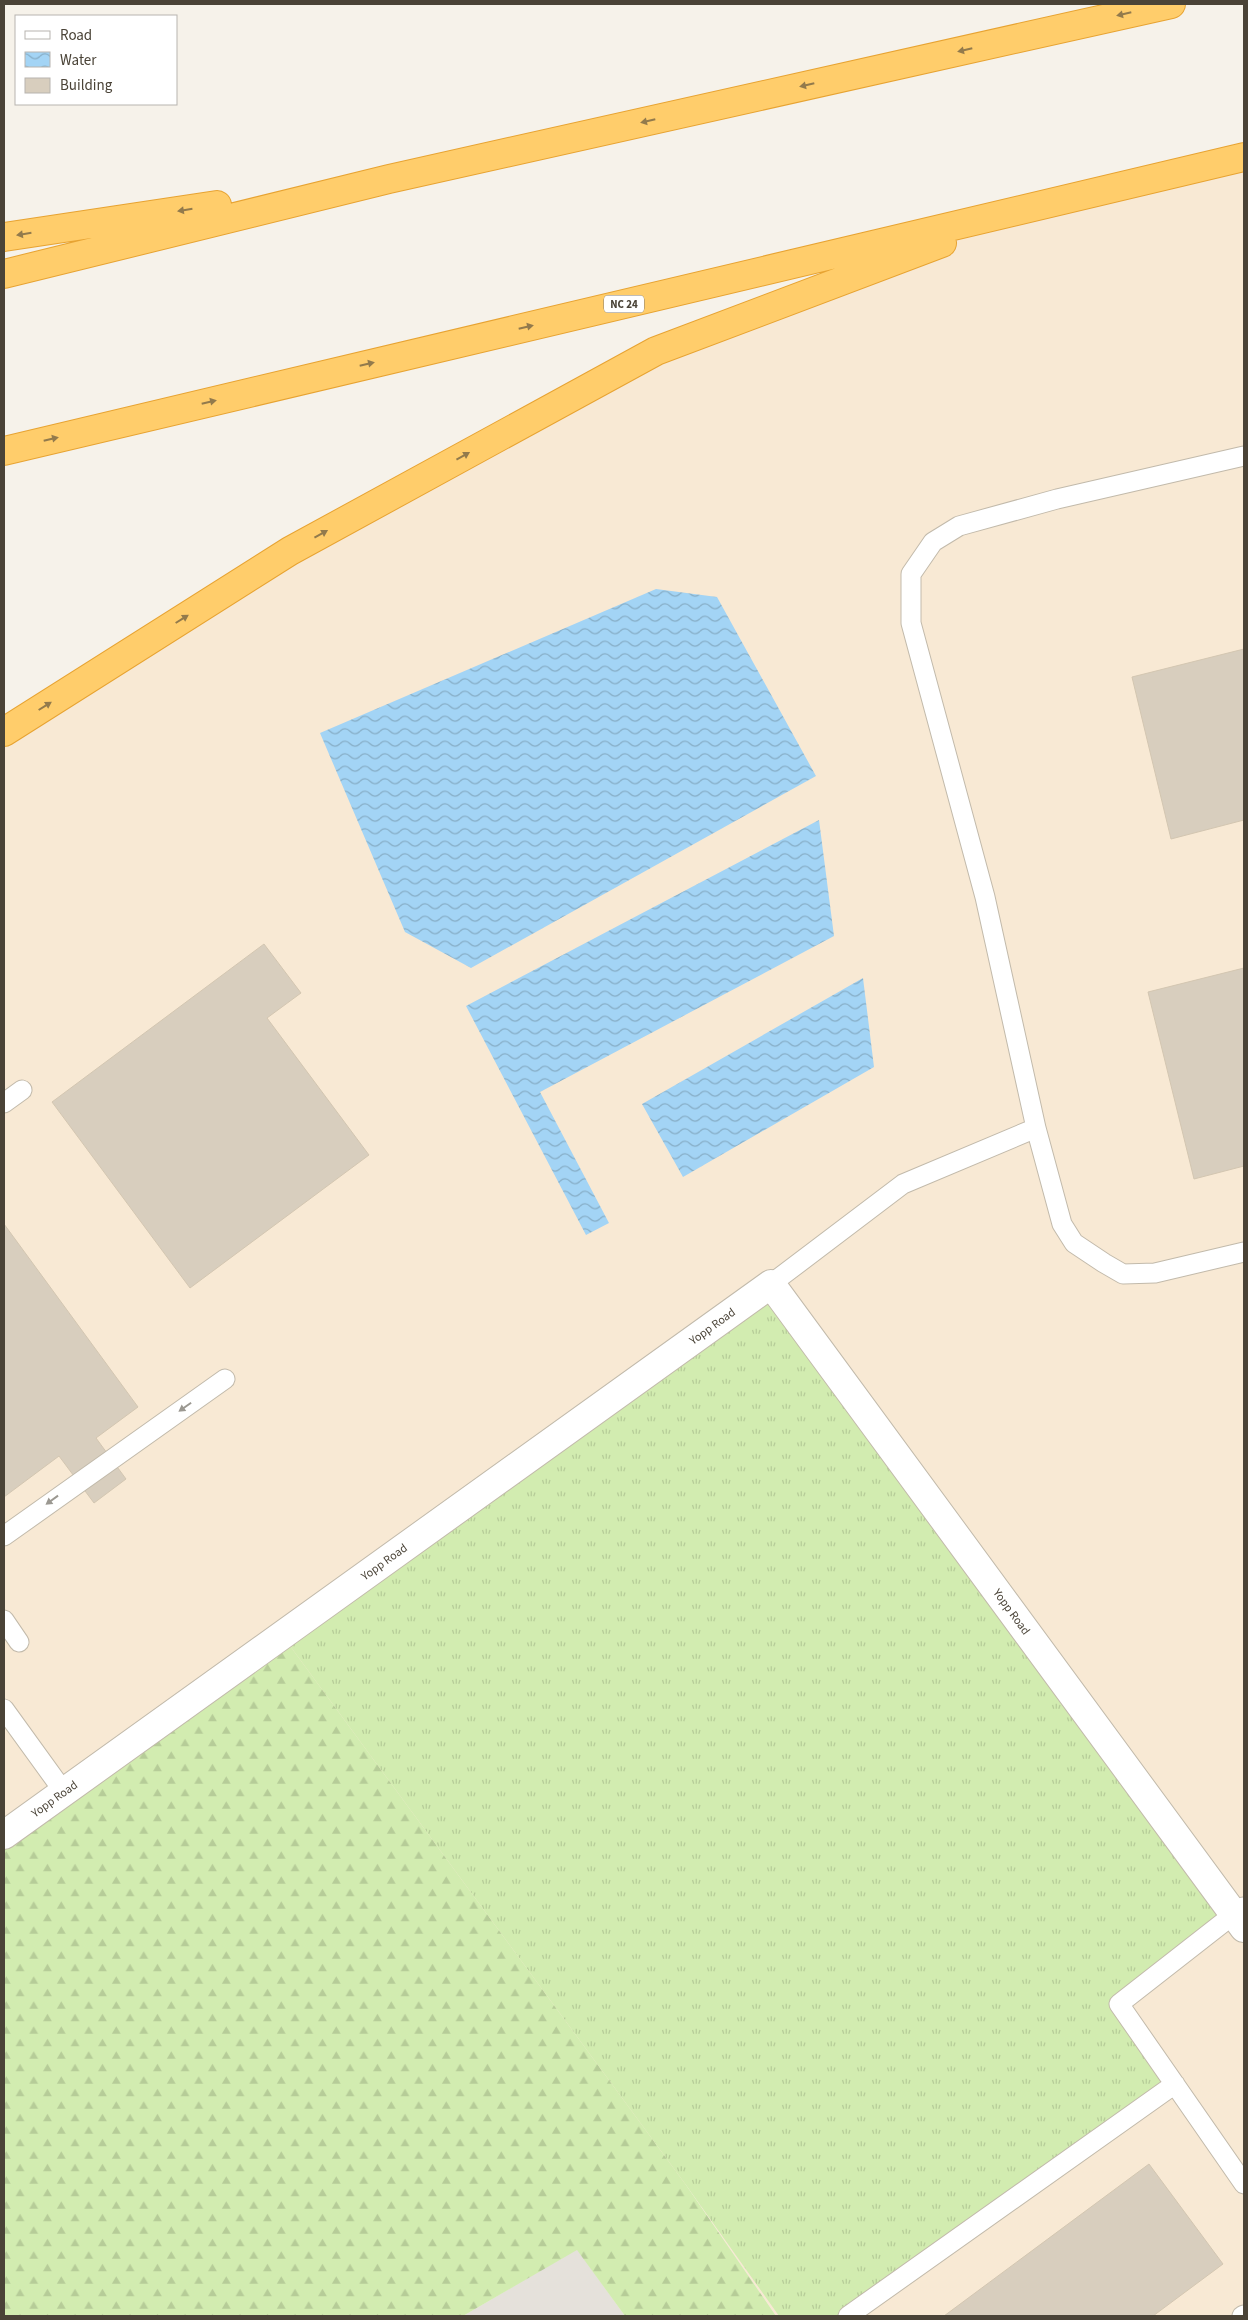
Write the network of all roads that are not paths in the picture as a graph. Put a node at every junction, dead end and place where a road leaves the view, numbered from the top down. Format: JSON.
{"nodes":[{"id":1,"x":1172,"y":4,"type":"edge"},
{"id":2,"x":1244,"y":157,"type":"edge"},
{"id":3,"x":389,"y":179,"type":"junction"},
{"id":4,"x":1049,"y":203,"type":"junction"},
{"id":5,"x":4,"y":238,"type":"edge"},
{"id":6,"x":4,"y":274,"type":"edge"},
{"id":7,"x":4,"y":451,"type":"edge"},
{"id":8,"x":1244,"y":456,"type":"edge"},
{"id":9,"x":4,"y":732,"type":"edge"},
{"id":10,"x":22,"y":1090,"type":"dead end"},
{"id":11,"x":4,"y":1103,"type":"edge"},
{"id":12,"x":1036,"y":1128,"type":"junction"},
{"id":13,"x":1244,"y":1252,"type":"edge"},
{"id":14,"x":771,"y":1284,"type":"junction"},
{"id":15,"x":225,"y":1379,"type":"dead end"},
{"id":16,"x":4,"y":1536,"type":"edge"},
{"id":17,"x":4,"y":1620,"type":"edge"},
{"id":18,"x":19,"y":1642,"type":"dead end"},
{"id":19,"x":4,"y":1709,"type":"edge"},
{"id":20,"x":64,"y":1792,"type":"junction"},
{"id":21,"x":4,"y":1835,"type":"edge"},
{"id":22,"x":1241,"y":1916,"type":"edge"},
{"id":23,"x":1175,"y":2084,"type":"junction"},
{"id":24,"x":1244,"y":2184,"type":"edge"},
{"id":25,"x":848,"y":2316,"type":"edge"}],
"edges":[{"from":1,"to":3,"type":"highway","one_way":true},
{"from":2,"to":4,"type":"highway","number":"NC 24"},
{"from":3,"to":5,"type":"highway","one_way":true},
{"from":3,"to":6,"type":"highway"},
{"from":7,"to":4,"type":"highway","number":"NC 24","one_way":true},
{"from":9,"to":4,"type":"highway","one_way":true},
{"from":8,"to":12,"type":"lane"},
{"from":10,"to":11,"type":"lane"},
{"from":12,"to":13,"type":"lane"},
{"from":12,"to":14,"type":"lane"},
{"from":14,"to":20,"type":"street","name":"Yopp Road"},
{"from":14,"to":22,"type":"street","name":"Yopp Road"},
{"from":15,"to":16,"type":"lane","one_way":true},
{"from":17,"to":18,"type":"lane"},
{"from":19,"to":20,"type":"lane"},
{"from":20,"to":21,"type":"street","name":"Yopp Road"},
{"from":22,"to":23,"type":"lane"},
{"from":23,"to":24,"type":"lane"},
{"from":23,"to":25,"type":"lane"}]}
